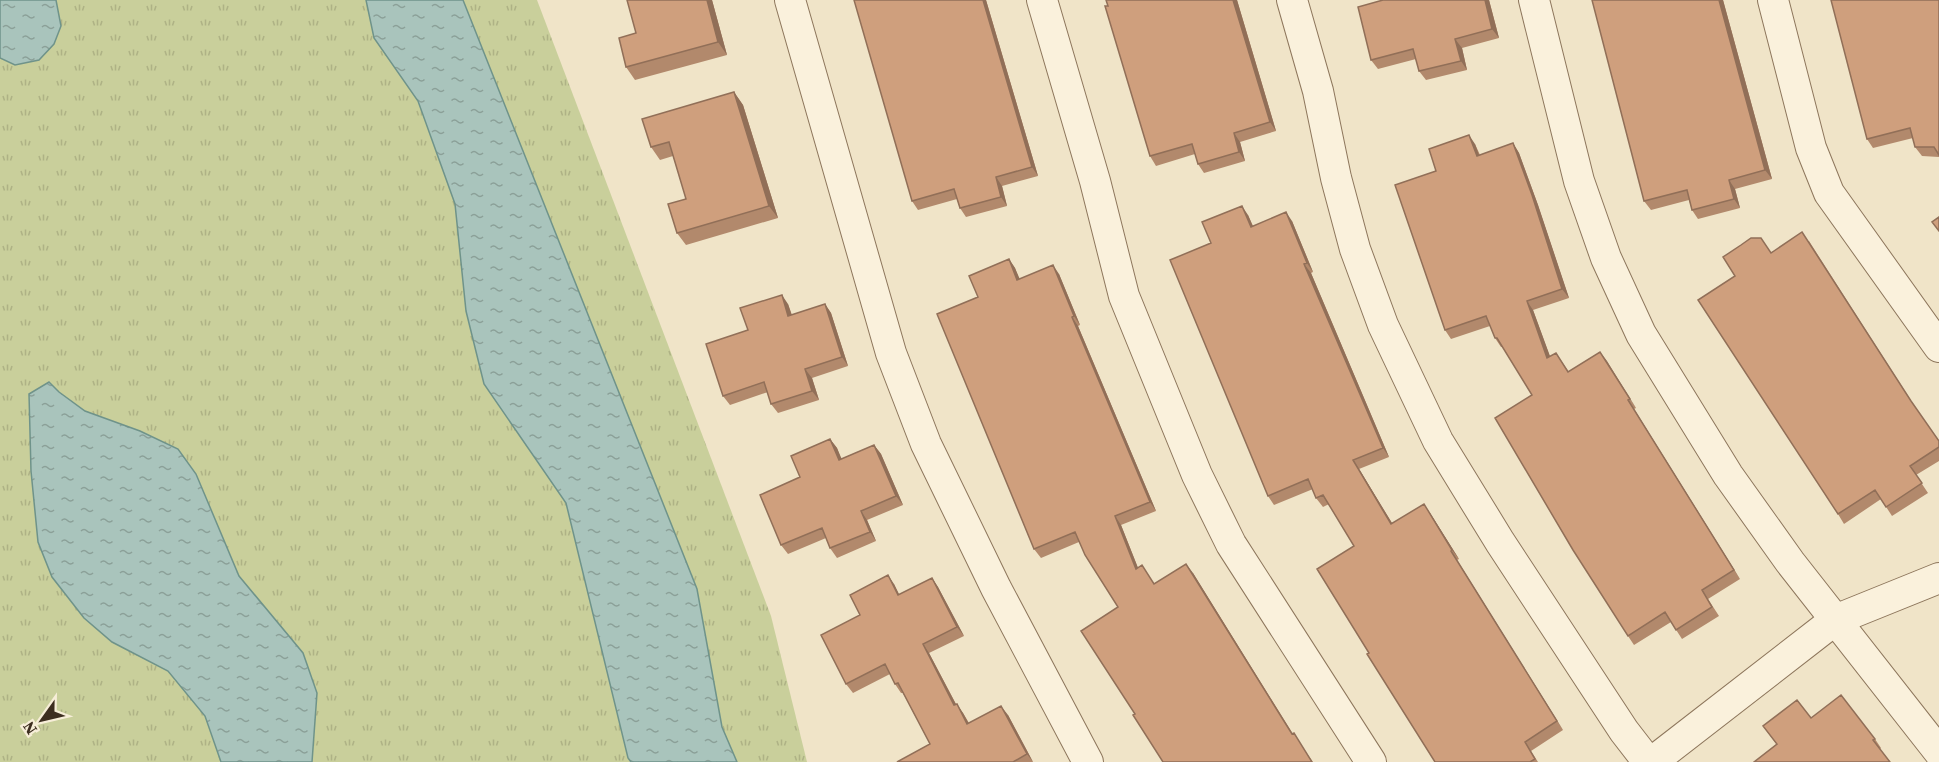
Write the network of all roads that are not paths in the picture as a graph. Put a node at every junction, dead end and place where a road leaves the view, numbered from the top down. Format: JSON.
{"nodes":[{"id":1,"x":790,"y":0,"type":"edge"},
{"id":2,"x":1042,"y":0,"type":"edge"},
{"id":3,"x":1292,"y":0,"type":"edge"},
{"id":4,"x":1534,"y":0,"type":"edge"},
{"id":5,"x":1773,"y":0,"type":"edge"},
{"id":6,"x":1939,"y":347,"type":"edge"},
{"id":7,"x":1939,"y":578,"type":"edge"},
{"id":8,"x":1835,"y":620,"type":"junction"},
{"id":9,"x":1939,"y":752,"type":"edge"},
{"id":10,"x":1088,"y":762,"type":"edge"},
{"id":11,"x":1371,"y":762,"type":"edge"},
{"id":12,"x":1650,"y":762,"type":"edge"}],
"edges":[{"from":1,"to":10,"type":"street"},
{"from":2,"to":11,"type":"street"},
{"from":3,"to":12,"type":"street"},
{"from":4,"to":8,"type":"street"},
{"from":5,"to":6,"type":"street"},
{"from":7,"to":8,"type":"street"},
{"from":8,"to":9,"type":"street"},
{"from":8,"to":12,"type":"street"}]}
